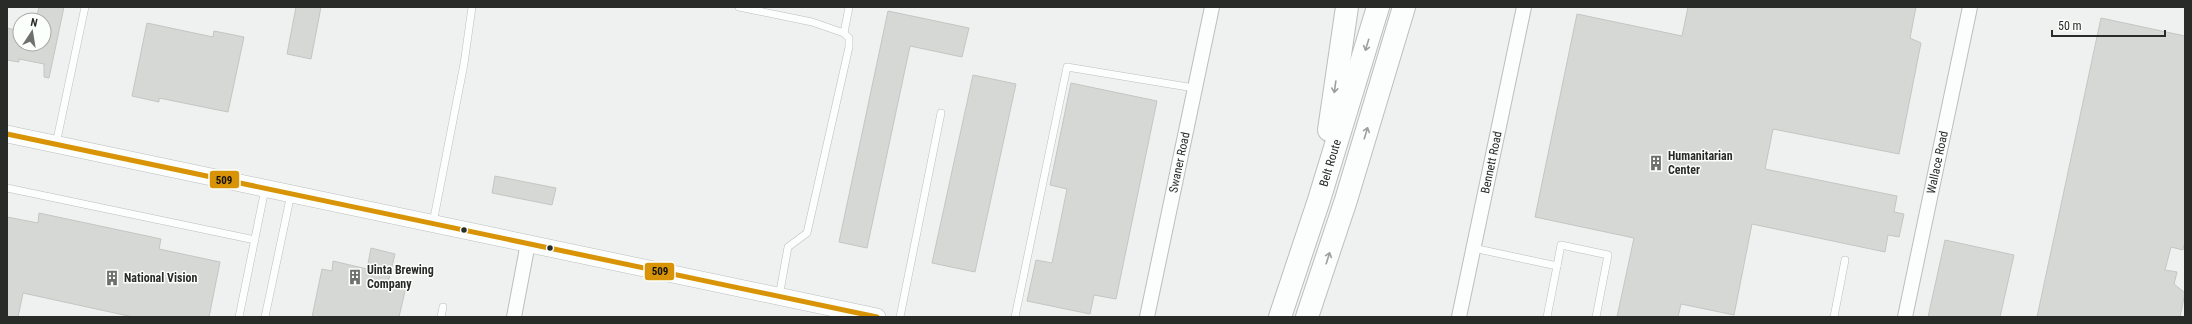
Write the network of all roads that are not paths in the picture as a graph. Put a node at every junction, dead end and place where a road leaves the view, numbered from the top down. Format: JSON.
{"nodes":[{"id":1,"x":85,"y":7,"type":"edge"},
{"id":2,"x":472,"y":7,"type":"edge"},
{"id":3,"x":739,"y":7,"type":"edge"},
{"id":4,"x":849,"y":7,"type":"edge"},
{"id":5,"x":1212,"y":7,"type":"edge"},
{"id":6,"x":1347,"y":7,"type":"edge"},
{"id":7,"x":1378,"y":7,"type":"edge"},
{"id":8,"x":1404,"y":7,"type":"edge"},
{"id":9,"x":1524,"y":7,"type":"edge"},
{"id":10,"x":1970,"y":7,"type":"edge"},
{"id":11,"x":844,"y":33,"type":"junction"},
{"id":12,"x":1194,"y":88,"type":"junction"},
{"id":13,"x":941,"y":113,"type":"dead end"},
{"id":14,"x":7,"y":134,"type":"edge"},
{"id":15,"x":56,"y":144,"type":"junction"},
{"id":16,"x":7,"y":188,"type":"edge"},
{"id":17,"x":265,"y":189,"type":"junction"},
{"id":18,"x":291,"y":194,"type":"junction"},
{"id":19,"x":1319,"y":200,"type":"junction"},
{"id":20,"x":432,"y":225,"type":"junction"},
{"id":21,"x":255,"y":240,"type":"junction"},
{"id":22,"x":528,"y":243,"type":"junction"},
{"id":23,"x":1473,"y":248,"type":"junction"},
{"id":24,"x":1845,"y":260,"type":"dead end"},
{"id":25,"x":1557,"y":266,"type":"junction"},
{"id":26,"x":779,"y":297,"type":"junction"},
{"id":27,"x":443,"y":306,"type":"dead end"},
{"id":28,"x":239,"y":317,"type":"edge"},
{"id":29,"x":265,"y":317,"type":"edge"},
{"id":30,"x":441,"y":317,"type":"edge"},
{"id":31,"x":514,"y":317,"type":"edge"},
{"id":32,"x":875,"y":317,"type":"edge"},
{"id":33,"x":900,"y":317,"type":"edge"},
{"id":34,"x":1015,"y":317,"type":"edge"},
{"id":35,"x":1146,"y":317,"type":"edge"},
{"id":36,"x":1280,"y":317,"type":"edge"},
{"id":37,"x":1307,"y":317,"type":"edge"},
{"id":38,"x":1459,"y":317,"type":"edge"},
{"id":39,"x":1547,"y":317,"type":"edge"},
{"id":40,"x":1596,"y":317,"type":"edge"},
{"id":41,"x":1834,"y":317,"type":"edge"},
{"id":42,"x":1905,"y":317,"type":"edge"}],
"edges":[{"from":1,"to":15,"type":"lane"},
{"from":2,"to":20,"type":"lane"},
{"from":3,"to":11,"type":"lane"},
{"from":4,"to":11,"type":"lane"},
{"from":5,"to":12,"type":"street","name":"Swaner Road"},
{"from":6,"to":19,"type":"highway","one_way":true},
{"from":7,"to":19,"type":"highway","name":"Belt Route","one_way":true},
{"from":37,"to":8,"type":"highway","one_way":true},
{"from":9,"to":23,"type":"street","name":"Bennett Road"},
{"from":10,"to":42,"type":"street","name":"Wallace Road"},
{"from":11,"to":26,"type":"lane"},
{"from":12,"to":34,"type":"lane"},
{"from":12,"to":35,"type":"street","name":"Swaner Road"},
{"from":13,"to":33,"type":"lane"},
{"from":14,"to":15,"type":"street"},
{"from":15,"to":17,"type":"street"},
{"from":16,"to":21,"type":"lane"},
{"from":17,"to":18,"type":"street"},
{"from":17,"to":21,"type":"lane"},
{"from":18,"to":20,"type":"street"},
{"from":18,"to":29,"type":"lane"},
{"from":19,"to":36,"type":"highway","name":"Belt Route"},
{"from":20,"to":22,"type":"street"},
{"from":21,"to":28,"type":"lane"},
{"from":22,"to":26,"type":"street"},
{"from":22,"to":31,"type":"street"},
{"from":23,"to":25,"type":"lane"},
{"from":23,"to":38,"type":"street","name":"Bennett Road"},
{"from":24,"to":41,"type":"lane"},
{"from":25,"to":39,"type":"lane"},
{"from":25,"to":40,"type":"lane"},
{"from":26,"to":32,"type":"street"},
{"from":27,"to":30,"type":"lane"}]}
